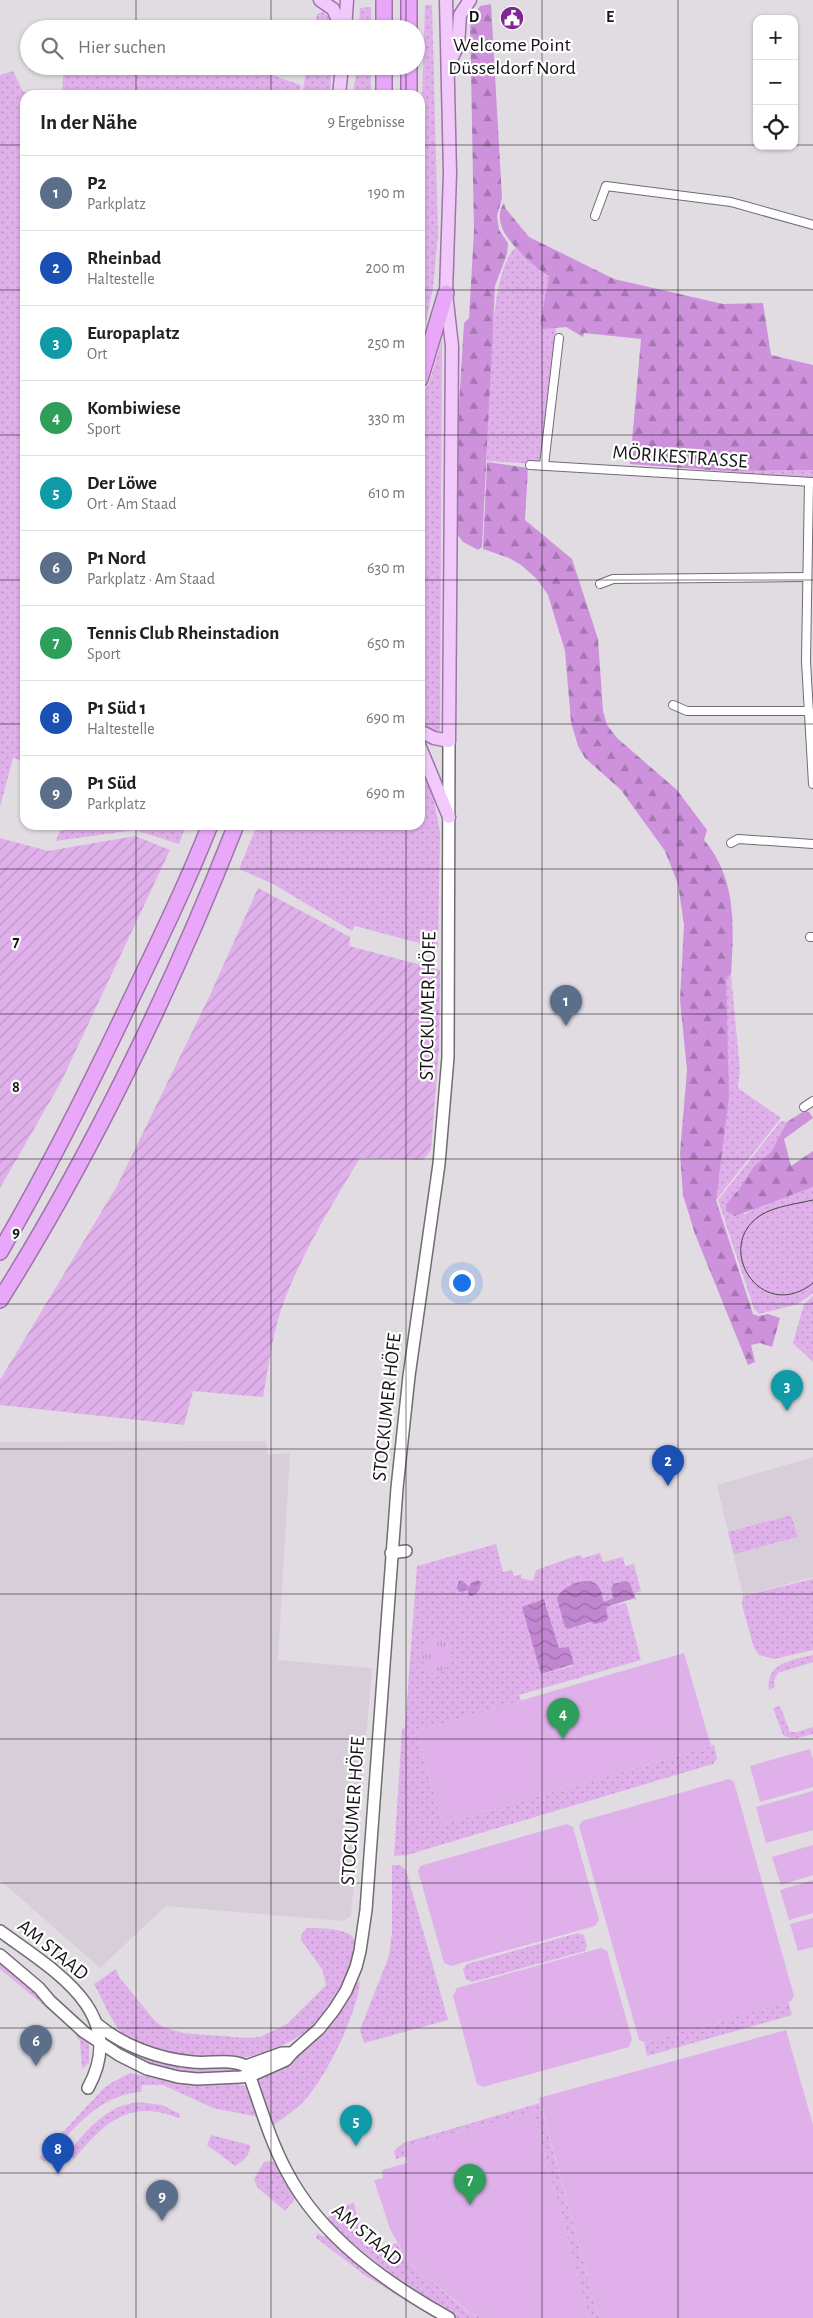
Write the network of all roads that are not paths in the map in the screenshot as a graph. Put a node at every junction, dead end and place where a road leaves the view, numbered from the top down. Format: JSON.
{"nodes":[{"id":1,"x":320,"y":0,"type":"edge"},
{"id":2,"x":347,"y":0,"type":"edge"},
{"id":3,"x":384,"y":0,"type":"edge"},
{"id":4,"x":409,"y":0,"type":"edge"},
{"id":5,"x":446,"y":0,"type":"edge"},
{"id":6,"x":470,"y":0,"type":"edge"},
{"id":7,"x":339,"y":20,"type":"edge"},
{"id":8,"x":345,"y":20,"type":"edge"},
{"id":9,"x":384,"y":20,"type":"edge"},
{"id":10,"x":409,"y":20,"type":"edge"},
{"id":11,"x":447,"y":68,"type":"junction"},
{"id":12,"x":341,"y":75,"type":"edge"},
{"id":13,"x":384,"y":75,"type":"edge"},
{"id":14,"x":409,"y":75,"type":"edge"},
{"id":15,"x":340,"y":90,"type":"edge"},
{"id":16,"x":384,"y":90,"type":"edge"},
{"id":17,"x":409,"y":90,"type":"edge"},
{"id":18,"x":595,"y":216,"type":"dead end"},
{"id":19,"x":813,"y":225,"type":"edge"},
{"id":20,"x":446,"y":293,"type":"junction"},
{"id":21,"x":559,"y":338,"type":"dead end"},
{"id":22,"x":425,"y":362,"type":"edge"},
{"id":23,"x":530,"y":465,"type":"dead end"},
{"id":24,"x":544,"y":465,"type":"junction"},
{"id":25,"x":811,"y":482,"type":"edge"},
{"id":26,"x":806,"y":577,"type":"junction"},
{"id":27,"x":600,"y":584,"type":"dead end"},
{"id":28,"x":810,"y":661,"type":"edge"},
{"id":29,"x":673,"y":705,"type":"dead end"},
{"id":30,"x":809,"y":711,"type":"junction"},
{"id":31,"x":425,"y":734,"type":"edge"},
{"id":32,"x":449,"y":741,"type":"junction"},
{"id":33,"x":425,"y":759,"type":"edge"},
{"id":34,"x":813,"y":784,"type":"edge"},
{"id":35,"x":449,"y":818,"type":"junction"},
{"id":36,"x":208,"y":830,"type":"edge"},
{"id":37,"x":234,"y":830,"type":"edge"},
{"id":38,"x":731,"y":843,"type":"dead end"},
{"id":39,"x":813,"y":844,"type":"edge"},
{"id":40,"x":813,"y":1101,"type":"edge"},
{"id":41,"x":804,"y":1107,"type":"dead end"},
{"id":42,"x":0,"y":1252,"type":"edge"},
{"id":43,"x":0,"y":1300,"type":"edge"},
{"id":44,"x":406,"y":1551,"type":"dead end"},
{"id":45,"x":391,"y":1553,"type":"junction"},
{"id":46,"x":0,"y":1931,"type":"edge"},
{"id":47,"x":0,"y":1955,"type":"edge"},
{"id":48,"x":97,"y":2024,"type":"junction"},
{"id":49,"x":101,"y":2044,"type":"junction"},
{"id":50,"x":292,"y":2052,"type":"junction"},
{"id":51,"x":266,"y":2070,"type":"junction"},
{"id":52,"x":248,"y":2071,"type":"junction"},
{"id":53,"x":88,"y":2088,"type":"dead end"},
{"id":54,"x":254,"y":2090,"type":"junction"},
{"id":55,"x":449,"y":2318,"type":"edge"}],
"edges":[{"from":1,"to":7,"type":"main road"},
{"from":2,"to":8,"type":"main road"},
{"from":3,"to":9,"type":"highway"},
{"from":4,"to":10,"type":"highway"},
{"from":5,"to":11,"type":"main road"},
{"from":6,"to":11,"type":"main road"},
{"from":11,"to":20,"type":"main road"},
{"from":12,"to":15,"type":"main road"},
{"from":13,"to":16,"type":"highway"},
{"from":14,"to":17,"type":"highway"},
{"from":18,"to":19,"type":"street"},
{"from":20,"to":22,"type":"highway"},
{"from":20,"to":32,"type":"main road"},
{"from":21,"to":24,"type":"street"},
{"from":23,"to":24,"type":"street","name":"MÖRIKESTRASSE"},
{"from":24,"to":25,"type":"street","name":"MÖRIKESTRASSE"},
{"from":25,"to":26,"type":"street"},
{"from":26,"to":27,"type":"street"},
{"from":26,"to":28,"type":"street"},
{"from":28,"to":30,"type":"street"},
{"from":29,"to":30,"type":"street"},
{"from":30,"to":34,"type":"street"},
{"from":31,"to":32,"type":"main road"},
{"from":32,"to":35,"type":"street","name":"STOCKUMER HÖFE"},
{"from":33,"to":35,"type":"main road"},
{"from":35,"to":45,"type":"street","name":"STOCKUMER HÖFE"},
{"from":36,"to":42,"type":"highway"},
{"from":37,"to":43,"type":"highway"},
{"from":38,"to":39,"type":"street"},
{"from":40,"to":41,"type":"street"},
{"from":44,"to":45,"type":"street"},
{"from":45,"to":50,"type":"street","name":"STOCKUMER HÖFE"},
{"from":46,"to":48,"type":"street","name":"AM STAAD"},
{"from":47,"to":49,"type":"street","name":"AM STAAD"},
{"from":48,"to":49,"type":"street","name":"AM STAAD"},
{"from":48,"to":52,"type":"street","name":"AM STAAD"},
{"from":49,"to":52,"type":"street","name":"AM STAAD"},
{"from":49,"to":53,"type":"street","name":"AM STAAD"},
{"from":50,"to":51,"type":"street","name":"STOCKUMER HÖFE"},
{"from":50,"to":52,"type":"street","name":"STOCKUMER HÖFE"},
{"from":51,"to":52,"type":"street","name":"STOCKUMER HÖFE"},
{"from":51,"to":54,"type":"street","name":"STOCKUMER HÖFE"},
{"from":52,"to":54,"type":"street","name":"AM STAAD"},
{"from":54,"to":55,"type":"street","name":"AM STAAD"}]}
